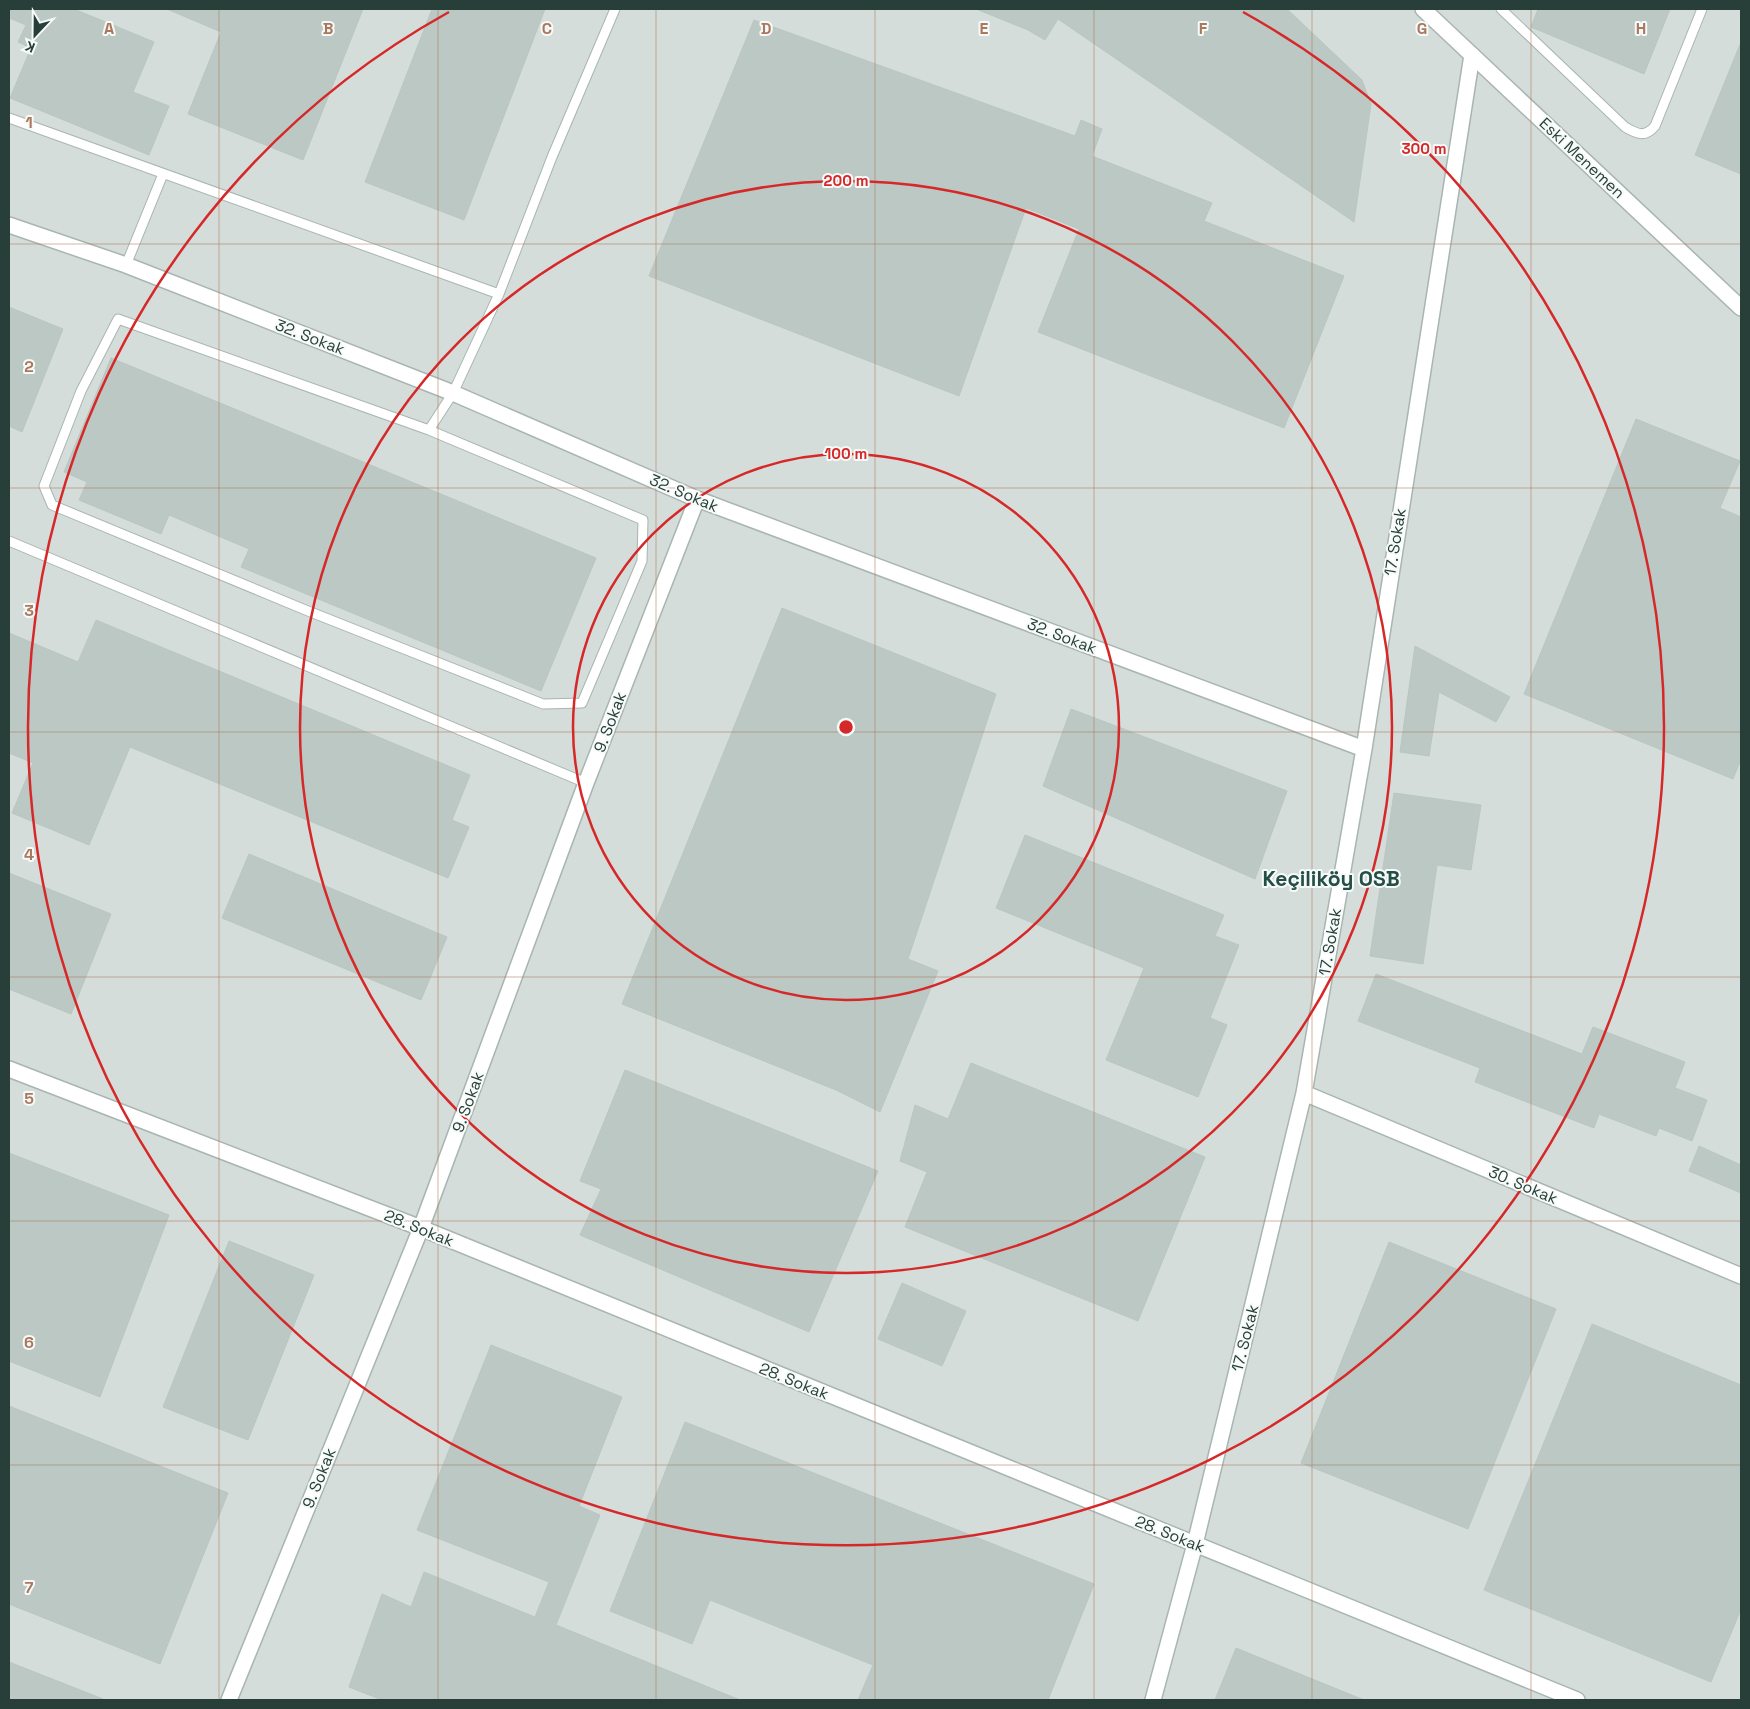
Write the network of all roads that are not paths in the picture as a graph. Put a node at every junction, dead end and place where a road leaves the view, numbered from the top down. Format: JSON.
{"nodes":[{"id":1,"x":615,"y":9,"type":"edge"},
{"id":2,"x":1423,"y":9,"type":"edge"},
{"id":3,"x":1501,"y":9,"type":"edge"},
{"id":4,"x":1702,"y":9,"type":"edge"},
{"id":5,"x":1472,"y":55,"type":"junction"},
{"id":6,"x":9,"y":118,"type":"edge"},
{"id":7,"x":163,"y":174,"type":"junction"},
{"id":8,"x":9,"y":225,"type":"edge"},
{"id":9,"x":126,"y":265,"type":"junction"},
{"id":10,"x":499,"y":294,"type":"junction"},
{"id":11,"x":1741,"y":308,"type":"edge"},
{"id":12,"x":453,"y":393,"type":"junction"},
{"id":13,"x":429,"y":430,"type":"junction"},
{"id":14,"x":698,"y":499,"type":"junction"},
{"id":15,"x":9,"y":541,"type":"edge"},
{"id":16,"x":1364,"y":750,"type":"junction"},
{"id":17,"x":586,"y":783,"type":"junction"},
{"id":18,"x":9,"y":1069,"type":"edge"},
{"id":19,"x":1304,"y":1093,"type":"junction"},
{"id":20,"x":421,"y":1228,"type":"junction"},
{"id":21,"x":1741,"y":1276,"type":"edge"},
{"id":22,"x":1195,"y":1544,"type":"junction"},
{"id":23,"x":229,"y":1700,"type":"edge"},
{"id":24,"x":1153,"y":1700,"type":"edge"},
{"id":25,"x":1577,"y":1700,"type":"edge"}],
"edges":[{"from":1,"to":10,"type":"lane"},
{"from":2,"to":5,"type":"street","name":"Eski Menemen"},
{"from":3,"to":4,"type":"lane"},
{"from":5,"to":11,"type":"street","name":"Eski Menemen"},
{"from":5,"to":16,"type":"street","name":"17. Sokak"},
{"from":6,"to":7,"type":"lane"},
{"from":7,"to":9,"type":"lane"},
{"from":7,"to":10,"type":"lane"},
{"from":8,"to":9,"type":"street","name":"32. Sokak"},
{"from":9,"to":12,"type":"street","name":"32. Sokak"},
{"from":10,"to":12,"type":"lane"},
{"from":12,"to":13,"type":"lane"},
{"from":12,"to":14,"type":"street","name":"32. Sokak"},
{"from":13,"to":13,"type":"lane"},
{"from":14,"to":16,"type":"street","name":"32. Sokak"},
{"from":14,"to":17,"type":"street","name":"9. Sokak"},
{"from":15,"to":17,"type":"lane"},
{"from":16,"to":19,"type":"street","name":"17. Sokak"},
{"from":17,"to":20,"type":"street","name":"9. Sokak"},
{"from":18,"to":20,"type":"street","name":"28. Sokak"},
{"from":19,"to":21,"type":"street","name":"30. Sokak"},
{"from":19,"to":22,"type":"street","name":"17. Sokak"},
{"from":20,"to":22,"type":"street","name":"28. Sokak"},
{"from":20,"to":23,"type":"street","name":"9. Sokak"},
{"from":22,"to":24,"type":"street","name":"17. Sokak"},
{"from":22,"to":25,"type":"street","name":"28. Sokak"}]}
